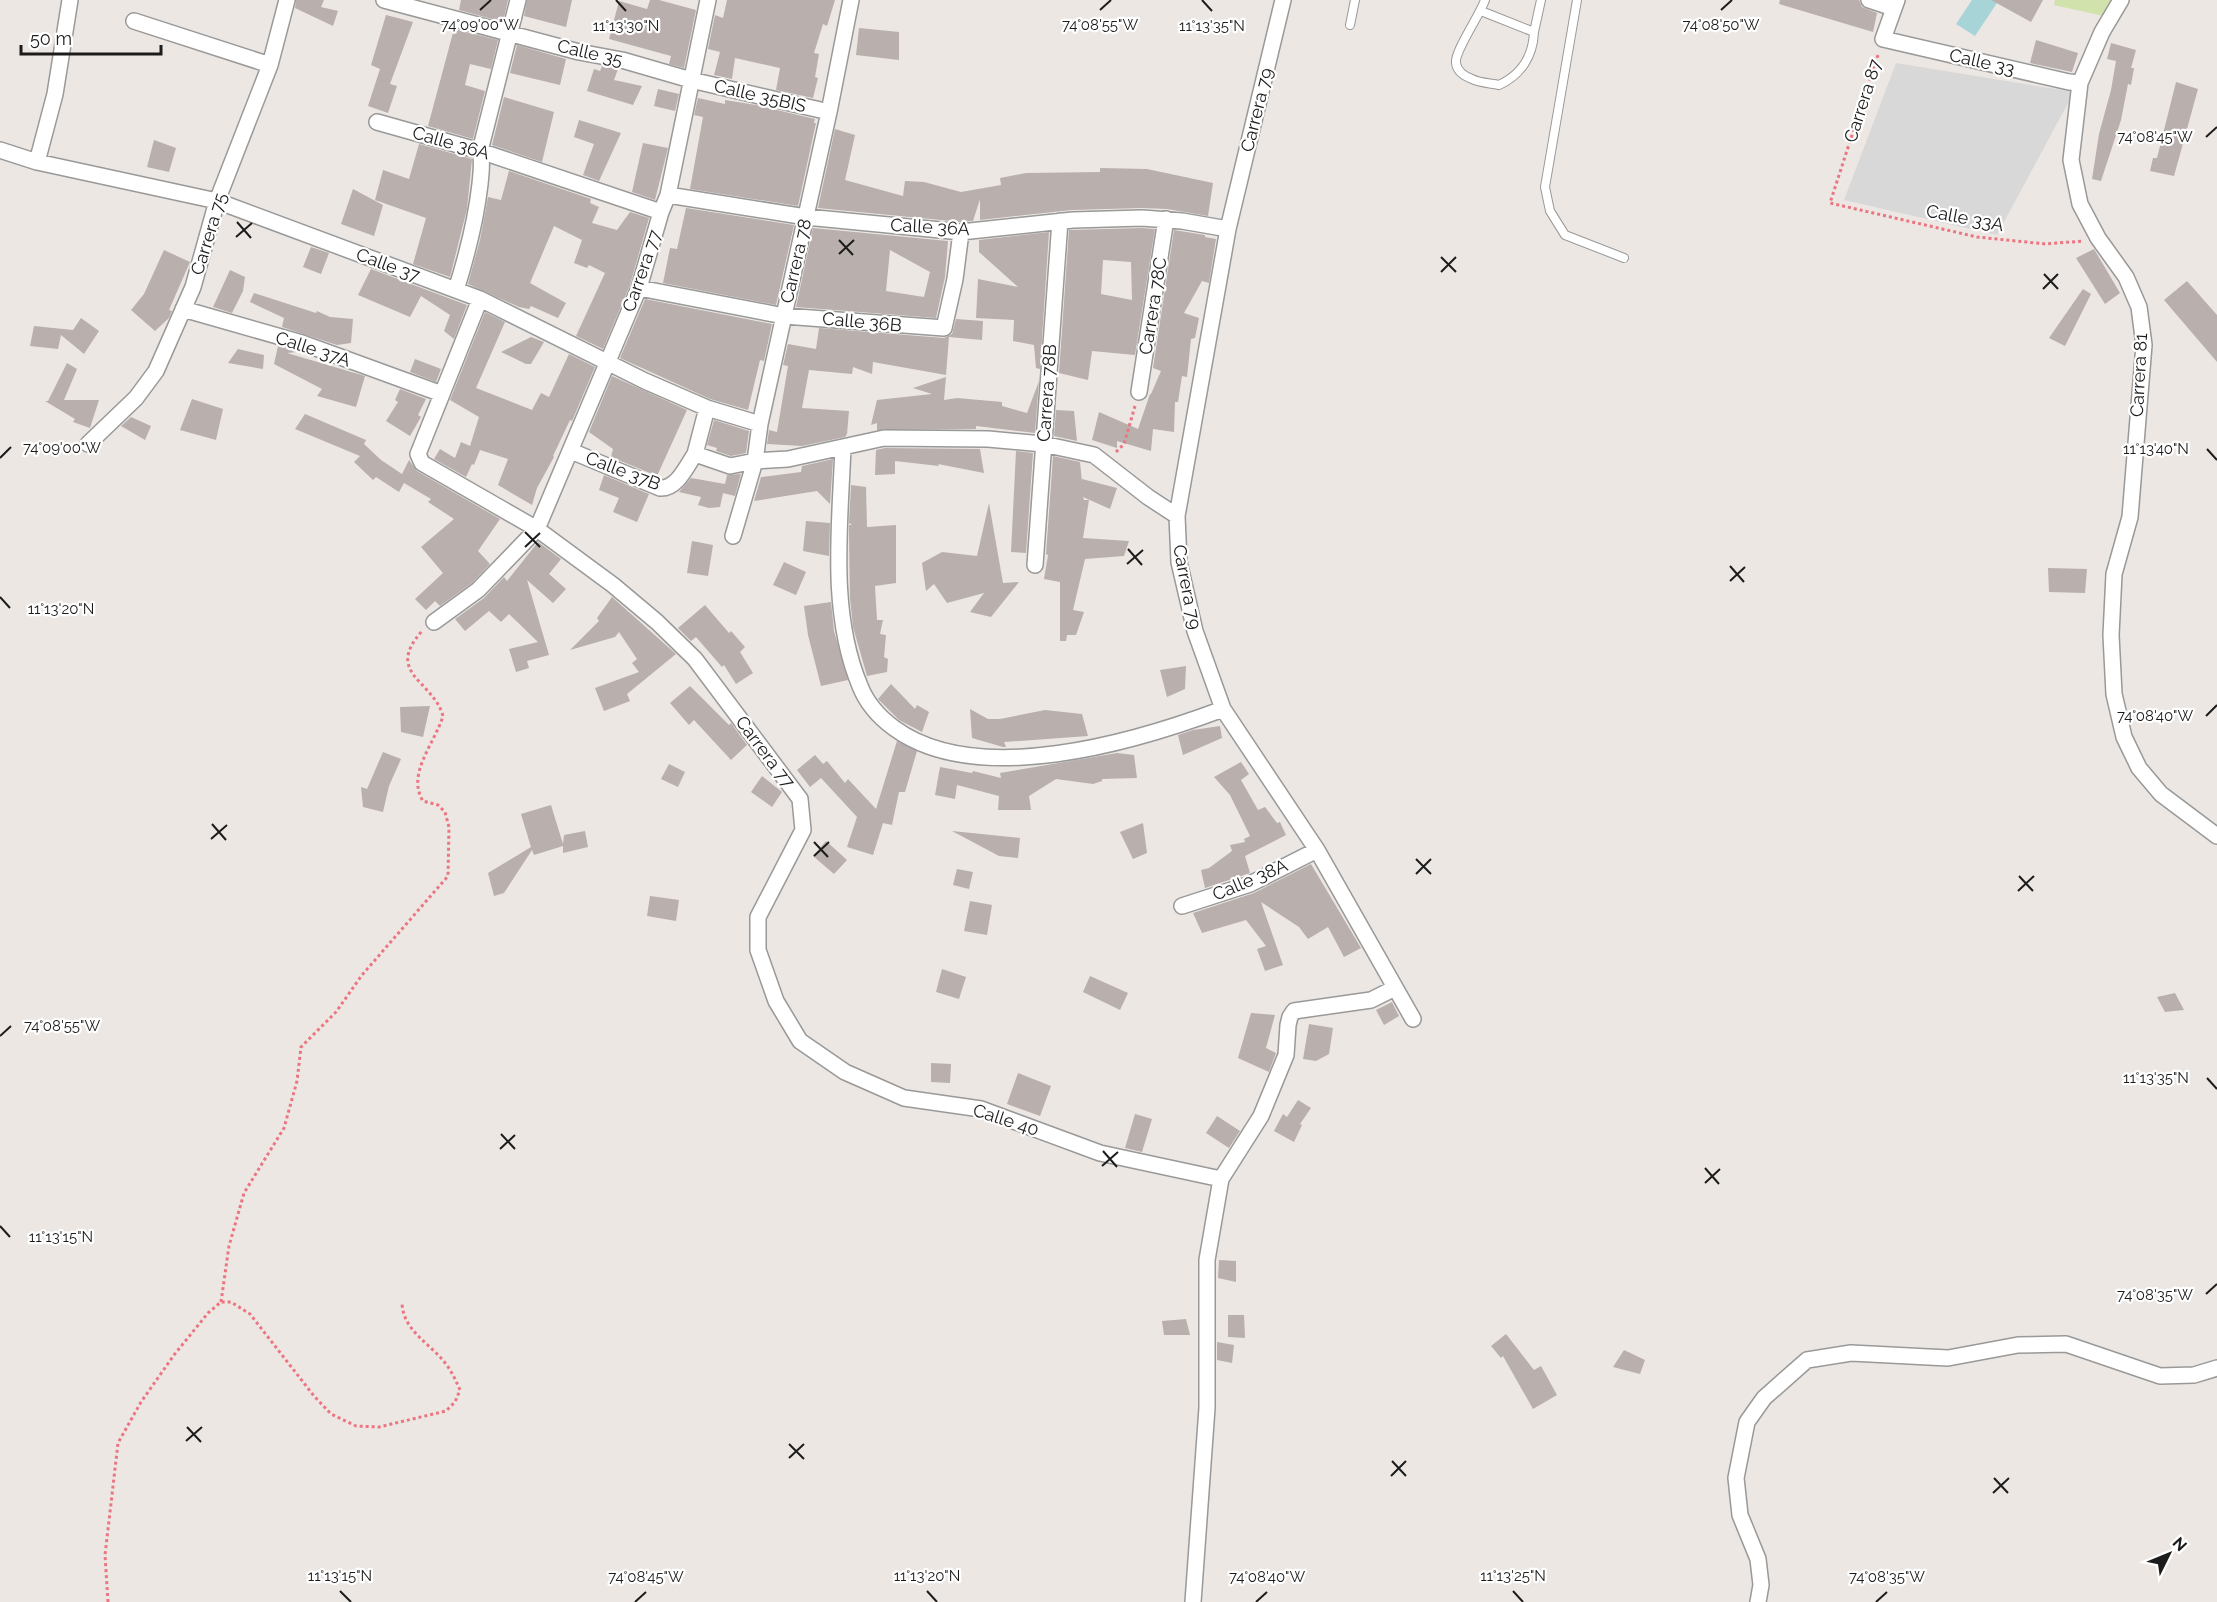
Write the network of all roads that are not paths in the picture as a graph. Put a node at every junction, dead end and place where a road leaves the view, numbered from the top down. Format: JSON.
{"nodes":[{"id":1,"x":70,"y":0,"type":"edge"},
{"id":2,"x":287,"y":0,"type":"edge"},
{"id":3,"x":384,"y":0,"type":"edge"},
{"id":4,"x":518,"y":0,"type":"edge"},
{"id":5,"x":708,"y":0,"type":"edge"},
{"id":6,"x":851,"y":0,"type":"edge"},
{"id":7,"x":1283,"y":0,"type":"edge"},
{"id":8,"x":1355,"y":0,"type":"edge"},
{"id":9,"x":1485,"y":0,"type":"edge"},
{"id":10,"x":1541,"y":0,"type":"edge"},
{"id":11,"x":1577,"y":0,"type":"edge"},
{"id":12,"x":1869,"y":0,"type":"edge"},
{"id":13,"x":2121,"y":0,"type":"edge"},
{"id":14,"x":1895,"y":4,"type":"edge"},
{"id":15,"x":1481,"y":11,"type":"junction"},
{"id":16,"x":134,"y":21,"type":"dead end"},
{"id":17,"x":1350,"y":25,"type":"dead end"},
{"id":18,"x":1533,"y":32,"type":"junction"},
{"id":19,"x":510,"y":33,"type":"junction"},
{"id":20,"x":1883,"y":39,"type":"joint"},
{"id":21,"x":270,"y":65,"type":"junction"},
{"id":22,"x":691,"y":80,"type":"junction"},
{"id":23,"x":2080,"y":83,"type":"junction"},
{"id":24,"x":829,"y":112,"type":"junction"},
{"id":25,"x":377,"y":122,"type":"dead end"},
{"id":26,"x":0,"y":150,"type":"edge"},
{"id":27,"x":480,"y":151,"type":"junction"},
{"id":28,"x":37,"y":162,"type":"junction"},
{"id":29,"x":668,"y":195,"type":"junction"},
{"id":30,"x":217,"y":201,"type":"junction"},
{"id":31,"x":661,"y":212,"type":"junction"},
{"id":32,"x":806,"y":217,"type":"junction"},
{"id":33,"x":1166,"y":219,"type":"junction"},
{"id":34,"x":1060,"y":222,"type":"junction"},
{"id":35,"x":1228,"y":229,"type":"junction"},
{"id":36,"x":962,"y":232,"type":"junction"},
{"id":37,"x":1624,"y":258,"type":"dead end"},
{"id":38,"x":639,"y":288,"type":"junction"},
{"id":39,"x":456,"y":290,"type":"junction"},
{"id":40,"x":480,"y":299,"type":"junction"},
{"id":41,"x":183,"y":309,"type":"junction"},
{"id":42,"x":784,"y":316,"type":"junction"},
{"id":43,"x":607,"y":364,"type":"junction"},
{"id":44,"x":1139,"y":392,"type":"road end"},
{"id":45,"x":442,"y":394,"type":"junction"},
{"id":46,"x":707,"y":408,"type":"junction"},
{"id":47,"x":760,"y":424,"type":"junction"},
{"id":48,"x":88,"y":444,"type":"dead end"},
{"id":49,"x":1043,"y":444,"type":"junction"},
{"id":50,"x":843,"y":447,"type":"junction"},
{"id":51,"x":571,"y":451,"type":"junction"},
{"id":52,"x":695,"y":454,"type":"junction"},
{"id":53,"x":755,"y":461,"type":"junction"},
{"id":54,"x":1177,"y":516,"type":"junction"},
{"id":55,"x":537,"y":529,"type":"junction"},
{"id":56,"x":733,"y":536,"type":"dead end"},
{"id":57,"x":1035,"y":565,"type":"dead end"},
{"id":58,"x":434,"y":622,"type":"road end"},
{"id":59,"x":1223,"y":709,"type":"junction"},
{"id":60,"x":2217,"y":836,"type":"edge"},
{"id":61,"x":1317,"y":850,"type":"junction"},
{"id":62,"x":1182,"y":906,"type":"dead end"},
{"id":63,"x":1395,"y":988,"type":"junction"},
{"id":64,"x":1413,"y":1019,"type":"dead end"},
{"id":65,"x":800,"y":1041,"type":"joint"},
{"id":66,"x":1221,"y":1179,"type":"junction"},
{"id":67,"x":2217,"y":1368,"type":"edge"},
{"id":68,"x":1193,"y":1602,"type":"edge"},
{"id":69,"x":1758,"y":1602,"type":"edge"}],
"edges":[{"from":1,"to":28,"type":"street"},
{"from":2,"to":21,"type":"street","name":"Carrera 75"},
{"from":3,"to":19,"type":"street","name":"Calle 35"},
{"from":4,"to":19,"type":"street"},
{"from":5,"to":22,"type":"street","name":"Carrera 77"},
{"from":6,"to":24,"type":"street","name":"Carrera 78"},
{"from":7,"to":35,"type":"street","name":"Carrera 79"},
{"from":8,"to":17,"type":"lane"},
{"from":9,"to":15,"type":"lane"},
{"from":10,"to":18,"type":"lane"},
{"from":11,"to":37,"type":"lane"},
{"from":12,"to":14,"type":"street"},
{"from":13,"to":23,"type":"street","name":"Carrera 81"},
{"from":14,"to":20,"type":"street","name":"Carrera 87"},
{"from":15,"to":18,"type":"lane"},
{"from":15,"to":18,"type":"lane"},
{"from":16,"to":21,"type":"street"},
{"from":19,"to":22,"type":"street","name":"Calle 35"},
{"from":19,"to":27,"type":"street"},
{"from":20,"to":23,"type":"street","name":"Calle 33"},
{"from":21,"to":30,"type":"street","name":"Carrera 75"},
{"from":22,"to":24,"type":"street","name":"Calle 35BIS"},
{"from":22,"to":29,"type":"street","name":"Carrera 77"},
{"from":23,"to":60,"type":"street","name":"Carrera 81"},
{"from":24,"to":32,"type":"street","name":"Carrera 78"},
{"from":25,"to":27,"type":"street","name":"Calle 36A"},
{"from":26,"to":28,"type":"street","name":"Calle 37"},
{"from":27,"to":31,"type":"street","name":"Calle 36A"},
{"from":27,"to":39,"type":"street"},
{"from":28,"to":30,"type":"street","name":"Calle 37"},
{"from":29,"to":31,"type":"street","name":"Carrera 77"},
{"from":29,"to":32,"type":"street","name":"Calle 36A"},
{"from":30,"to":39,"type":"street","name":"Calle 37"},
{"from":30,"to":41,"type":"street","name":"Carrera 75"},
{"from":31,"to":38,"type":"street","name":"Carrera 77"},
{"from":32,"to":36,"type":"street","name":"Calle 36A"},
{"from":32,"to":42,"type":"street","name":"Carrera 78"},
{"from":33,"to":34,"type":"street","name":"Calle 36A"},
{"from":33,"to":35,"type":"street","name":"Calle 36A"},
{"from":33,"to":44,"type":"street","name":"Carrera 78C"},
{"from":34,"to":36,"type":"street","name":"Calle 36A"},
{"from":34,"to":49,"type":"street","name":"Carrera 78B"},
{"from":35,"to":54,"type":"street","name":"Carrera 79"},
{"from":36,"to":42,"type":"street","name":"Calle 36B"},
{"from":38,"to":42,"type":"street","name":"Calle 36B"},
{"from":38,"to":43,"type":"street","name":"Carrera 77"},
{"from":39,"to":40,"type":"street","name":"Calle 37"},
{"from":40,"to":43,"type":"street","name":"Calle 37"},
{"from":40,"to":45,"type":"street"},
{"from":41,"to":45,"type":"street","name":"Calle 37A"},
{"from":41,"to":48,"type":"street","name":"Carrera 75"},
{"from":42,"to":47,"type":"street","name":"Carrera 78"},
{"from":43,"to":46,"type":"street","name":"Calle 37"},
{"from":43,"to":51,"type":"street","name":"Carrera 77"},
{"from":45,"to":55,"type":"street"},
{"from":46,"to":47,"type":"street","name":"Calle 37"},
{"from":46,"to":52,"type":"street"},
{"from":47,"to":53,"type":"street","name":"Carrera 78"},
{"from":49,"to":50,"type":"street"},
{"from":49,"to":54,"type":"street"},
{"from":49,"to":57,"type":"street","name":"Carrera 78B"},
{"from":50,"to":53,"type":"street"},
{"from":50,"to":59,"type":"street"},
{"from":51,"to":52,"type":"street","name":"Calle 37B"},
{"from":51,"to":55,"type":"street","name":"Carrera 77"},
{"from":52,"to":53,"type":"street"},
{"from":53,"to":56,"type":"street","name":"Carrera 78"},
{"from":54,"to":59,"type":"street","name":"Carrera 79"},
{"from":55,"to":58,"type":"street","name":"Carrera 77"},
{"from":55,"to":65,"type":"street","name":"Carrera 77"},
{"from":59,"to":61,"type":"street","name":"Carrera 79"},
{"from":61,"to":62,"type":"street","name":"Calle 38A"},
{"from":61,"to":63,"type":"street","name":"Carrera 79"},
{"from":63,"to":64,"type":"street","name":"Carrera 79"},
{"from":63,"to":66,"type":"street"},
{"from":65,"to":66,"type":"street","name":"Calle 40"},
{"from":66,"to":68,"type":"street"},
{"from":67,"to":69,"type":"street"}]}
